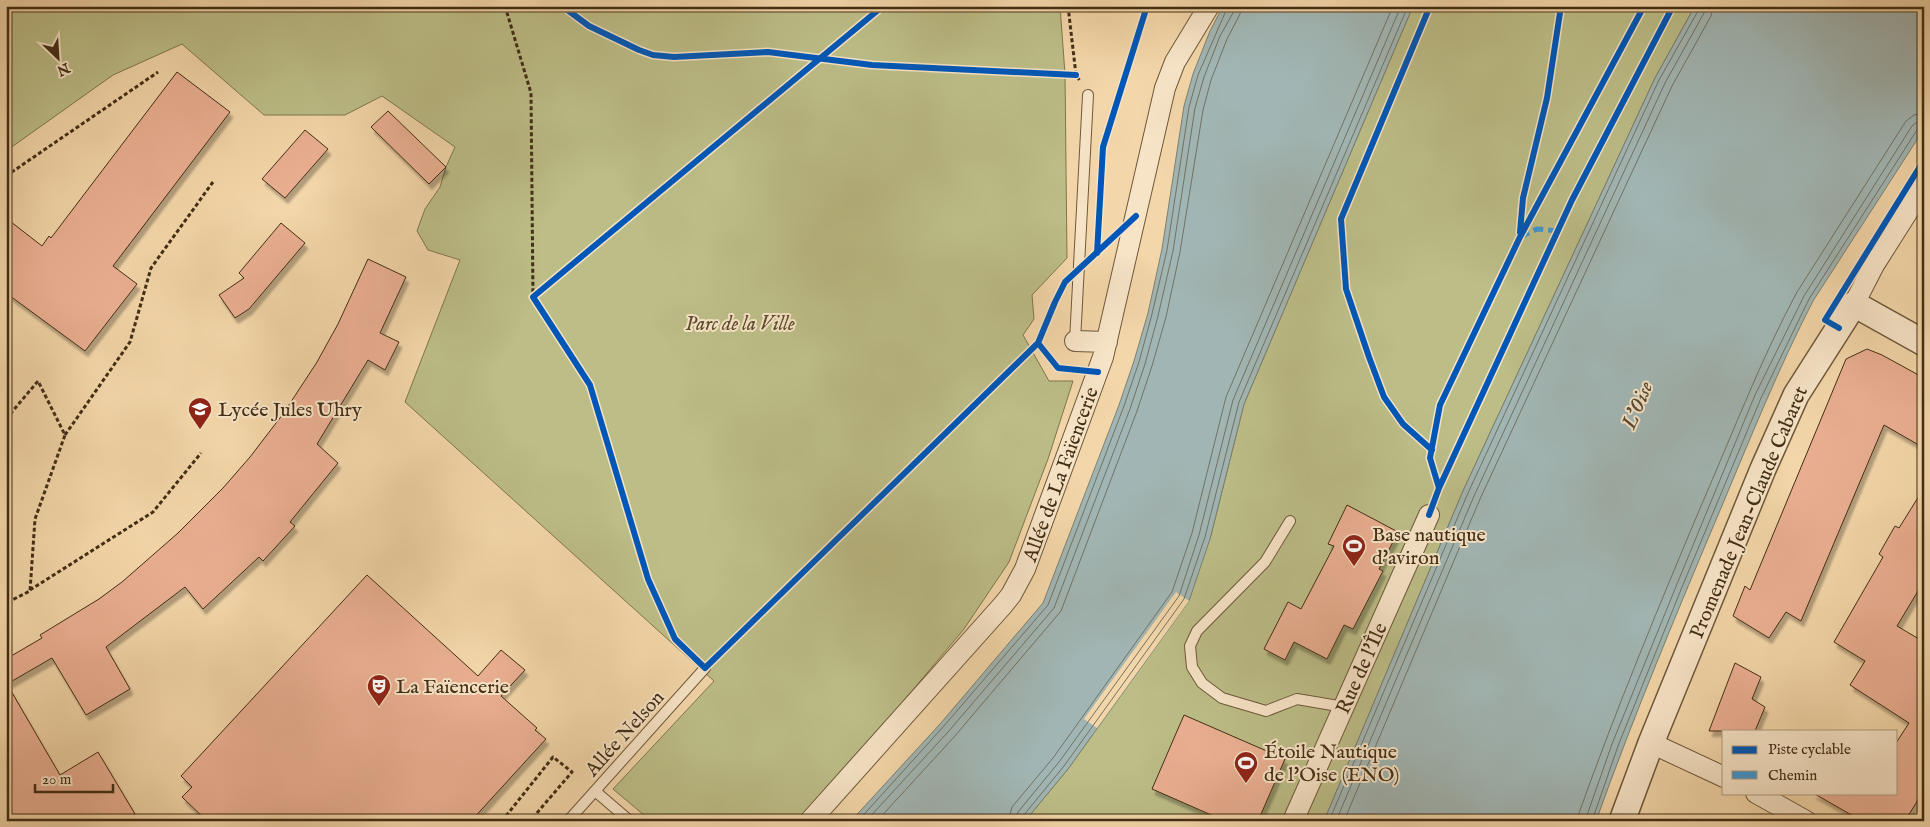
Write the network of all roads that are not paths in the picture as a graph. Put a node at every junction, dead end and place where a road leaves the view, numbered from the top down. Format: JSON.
{"nodes":[{"id":1,"x":1209,"y":6,"type":"edge"},
{"id":2,"x":1088,"y":95,"type":"road end"},
{"id":3,"x":1924,"y":186,"type":"edge"},
{"id":4,"x":1854,"y":304,"type":"junction"},
{"id":5,"x":1074,"y":341,"type":"joint"},
{"id":6,"x":1107,"y":342,"type":"junction"},
{"id":7,"x":1924,"y":343,"type":"edge"},
{"id":8,"x":1429,"y":516,"type":"dead end"},
{"id":9,"x":1290,"y":521,"type":"dead end"},
{"id":10,"x":705,"y":668,"type":"dead end"},
{"id":11,"x":1344,"y":707,"type":"junction"},
{"id":12,"x":1651,"y":743,"type":"junction"},
{"id":13,"x":1722,"y":776,"type":"edge"},
{"id":14,"x":595,"y":791,"type":"junction"},
{"id":15,"x":1758,"y":794,"type":"edge"},
{"id":16,"x":568,"y":821,"type":"edge"},
{"id":17,"x":630,"y":821,"type":"edge"},
{"id":18,"x":810,"y":821,"type":"edge"},
{"id":19,"x":1293,"y":821,"type":"edge"},
{"id":20,"x":1622,"y":821,"type":"edge"},
{"id":21,"x":1806,"y":821,"type":"edge"}],
"edges":[{"from":1,"to":6,"type":"street","name":"Allée de La Faïencerie"},
{"from":2,"to":5,"type":"lane"},
{"from":3,"to":4,"type":"street","name":"Promenade Jean-Claude Cabaret"},
{"from":4,"to":7,"type":"street"},
{"from":4,"to":12,"type":"street","name":"Promenade Jean-Claude Cabaret"},
{"from":5,"to":6,"type":"street"},
{"from":6,"to":18,"type":"street","name":"Allée de La Faïencerie"},
{"from":8,"to":11,"type":"street","name":"Rue de l'Île"},
{"from":9,"to":11,"type":"lane"},
{"from":10,"to":14,"type":"lane","name":"Allée Nelson"},
{"from":11,"to":19,"type":"street","name":"Rue de l'Île"},
{"from":12,"to":13,"type":"street"},
{"from":12,"to":20,"type":"street","name":"Promenade Jean-Claude Cabaret"},
{"from":14,"to":16,"type":"lane","name":"Allée Nelson"},
{"from":14,"to":17,"type":"lane"},
{"from":15,"to":21,"type":"street"}]}
